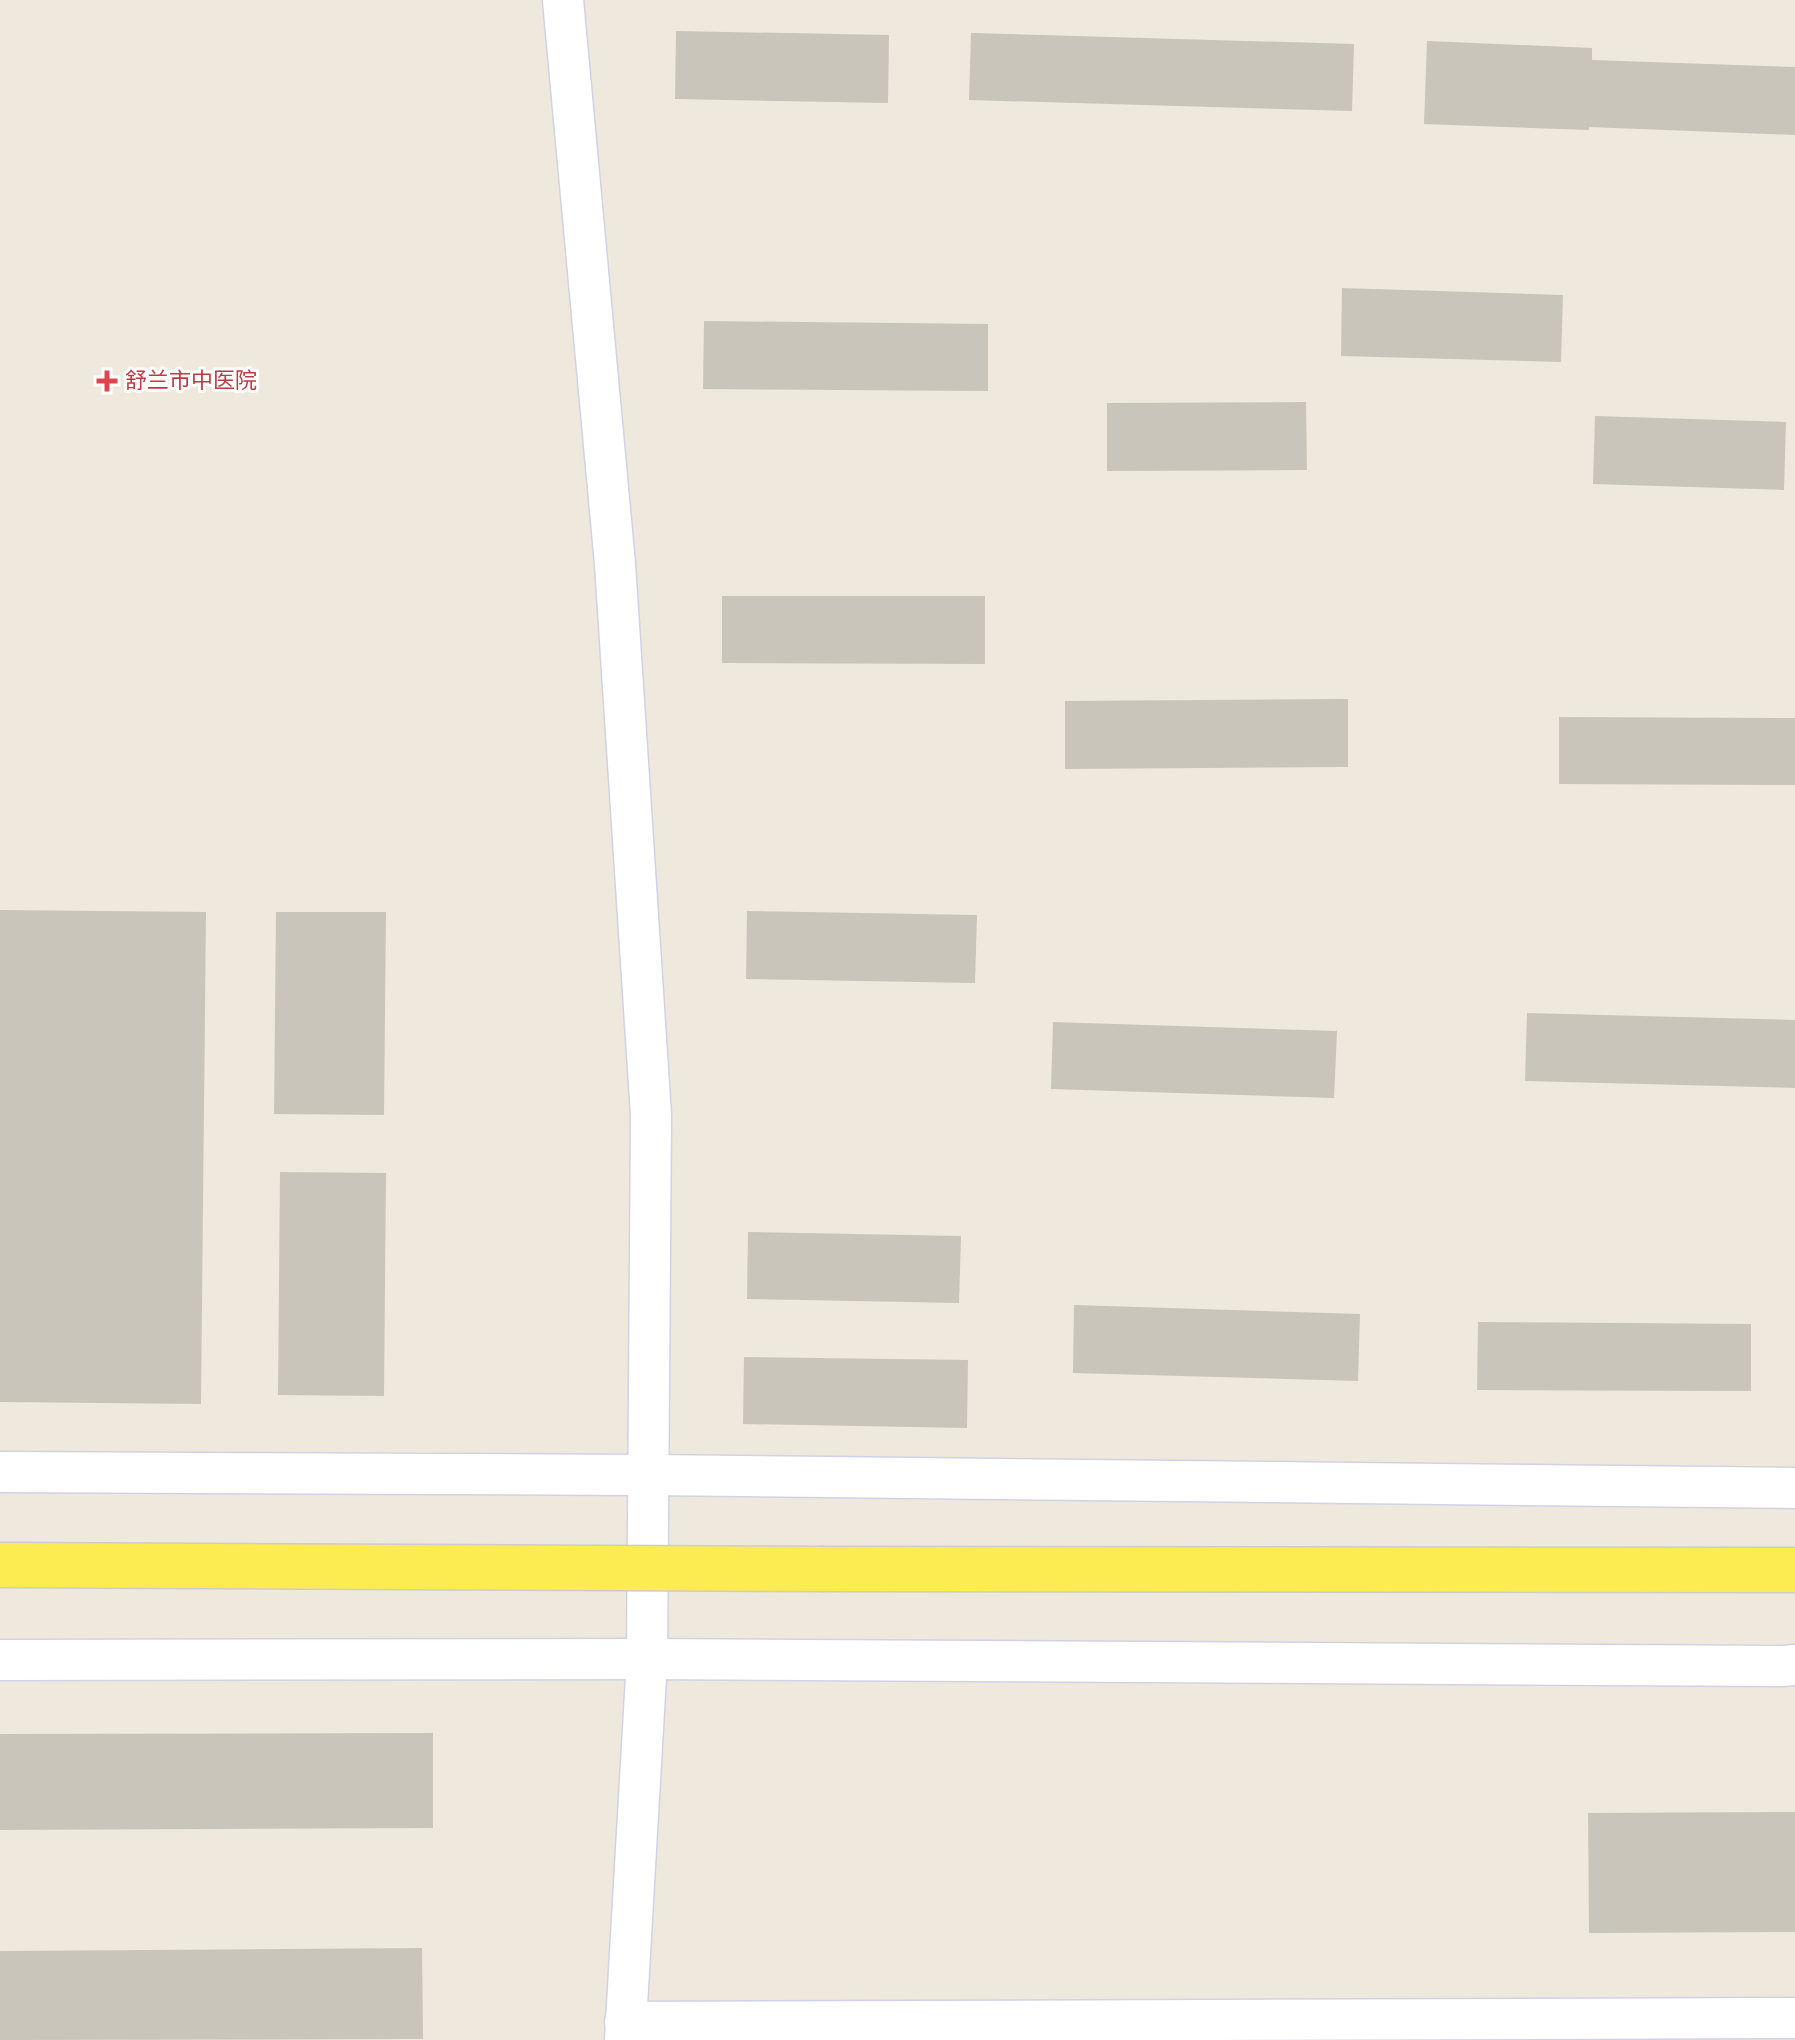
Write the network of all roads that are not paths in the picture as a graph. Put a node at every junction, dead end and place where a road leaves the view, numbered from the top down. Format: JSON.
{"nodes":[{"id":1,"x":563,"y":0,"type":"edge"},
{"id":2,"x":0,"y":1472,"type":"edge"},
{"id":3,"x":649,"y":1475,"type":"junction"},
{"id":4,"x":1795,"y":1488,"type":"edge"},
{"id":5,"x":0,"y":1565,"type":"edge"},
{"id":6,"x":1795,"y":1570,"type":"edge"},
{"id":7,"x":647,"y":1659,"type":"junction"},
{"id":8,"x":0,"y":1660,"type":"edge"},
{"id":9,"x":1795,"y":1665,"type":"edge"},
{"id":10,"x":1795,"y":2018,"type":"edge"},
{"id":11,"x":1033,"y":2030,"type":"edge"},
{"id":12,"x":625,"y":2031,"type":"edge"}],
"edges":[{"from":1,"to":3,"type":"street"},
{"from":2,"to":3,"type":"street"},
{"from":3,"to":4,"type":"street"},
{"from":3,"to":7,"type":"street"},
{"from":5,"to":6,"type":"main road","bridge":true},
{"from":7,"to":8,"type":"street"},
{"from":7,"to":9,"type":"street"},
{"from":7,"to":12,"type":"street"},
{"from":10,"to":11,"type":"street"},
{"from":11,"to":12,"type":"street"}]}
